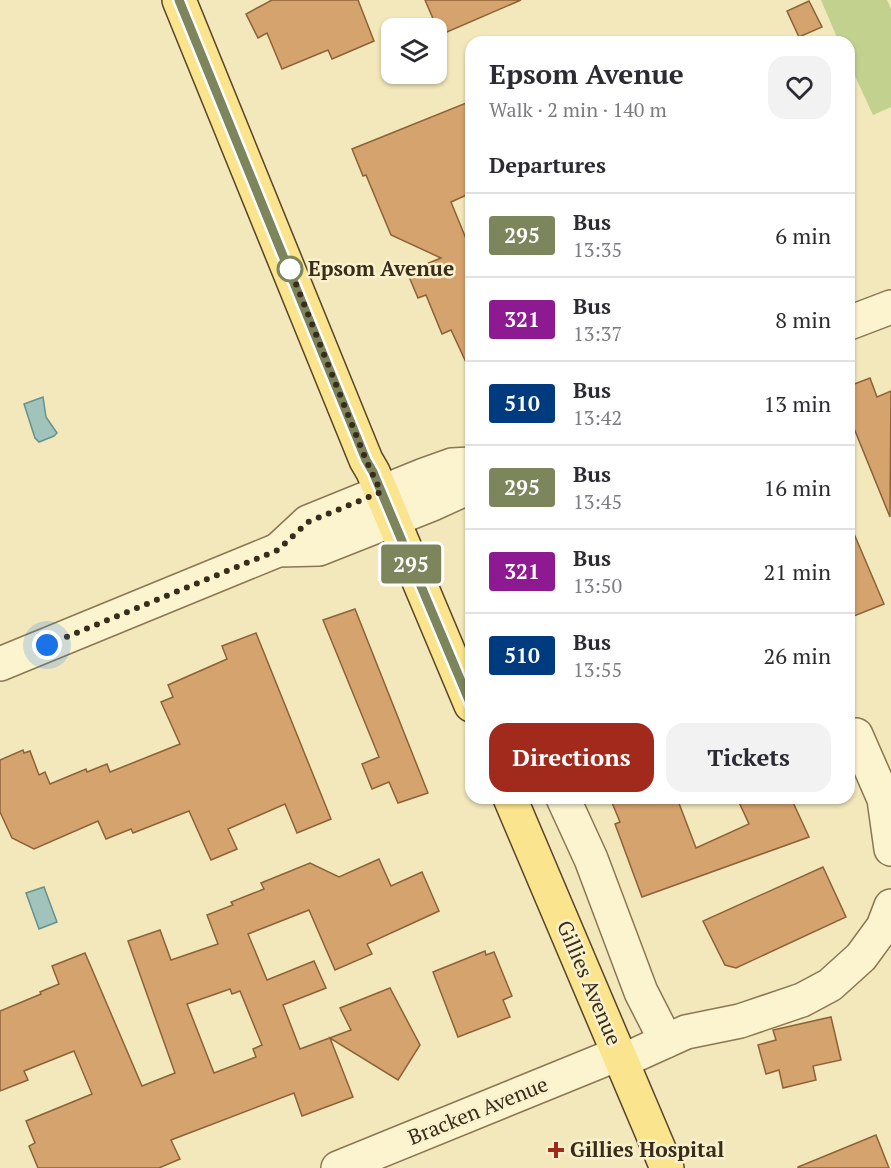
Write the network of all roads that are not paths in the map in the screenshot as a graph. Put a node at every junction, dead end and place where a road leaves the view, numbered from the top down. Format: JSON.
{"nodes":[{"id":1,"x":179,"y":0,"type":"edge"},
{"id":2,"x":891,"y":307,"type":"edge"},
{"id":3,"x":855,"y":321,"type":"edge"},
{"id":4,"x":465,"y":464,"type":"edge"},
{"id":5,"x":465,"y":488,"type":"edge"},
{"id":6,"x":387,"y":506,"type":"junction"},
{"id":7,"x":0,"y":664,"type":"edge"},
{"id":8,"x":465,"y":687,"type":"edge"},
{"id":9,"x":856,"y":735,"type":"dead end"},
{"id":10,"x":513,"y":804,"type":"edge"},
{"id":11,"x":566,"y":804,"type":"edge"},
{"id":12,"x":891,"y":849,"type":"edge"},
{"id":13,"x":891,"y":906,"type":"edge"},
{"id":14,"x":666,"y":1041,"type":"junction"},
{"id":15,"x":620,"y":1058,"type":"junction"},
{"id":16,"x":338,"y":1168,"type":"edge"},
{"id":17,"x":667,"y":1168,"type":"edge"}],
"edges":[{"from":1,"to":6,"type":"main road"},
{"from":2,"to":3,"type":"street"},
{"from":4,"to":6,"type":"street"},
{"from":5,"to":6,"type":"street"},
{"from":6,"to":7,"type":"street"},
{"from":6,"to":8,"type":"main road"},
{"from":9,"to":12,"type":"street"},
{"from":10,"to":15,"type":"main road","name":"Gillies Avenue"},
{"from":11,"to":14,"type":"street"},
{"from":13,"to":14,"type":"street","name":"Bracken Avenue"},
{"from":14,"to":15,"type":"street","name":"Bracken Avenue"},
{"from":15,"to":16,"type":"street","name":"Bracken Avenue"},
{"from":15,"to":17,"type":"main road","name":"Gillies Avenue"}]}
